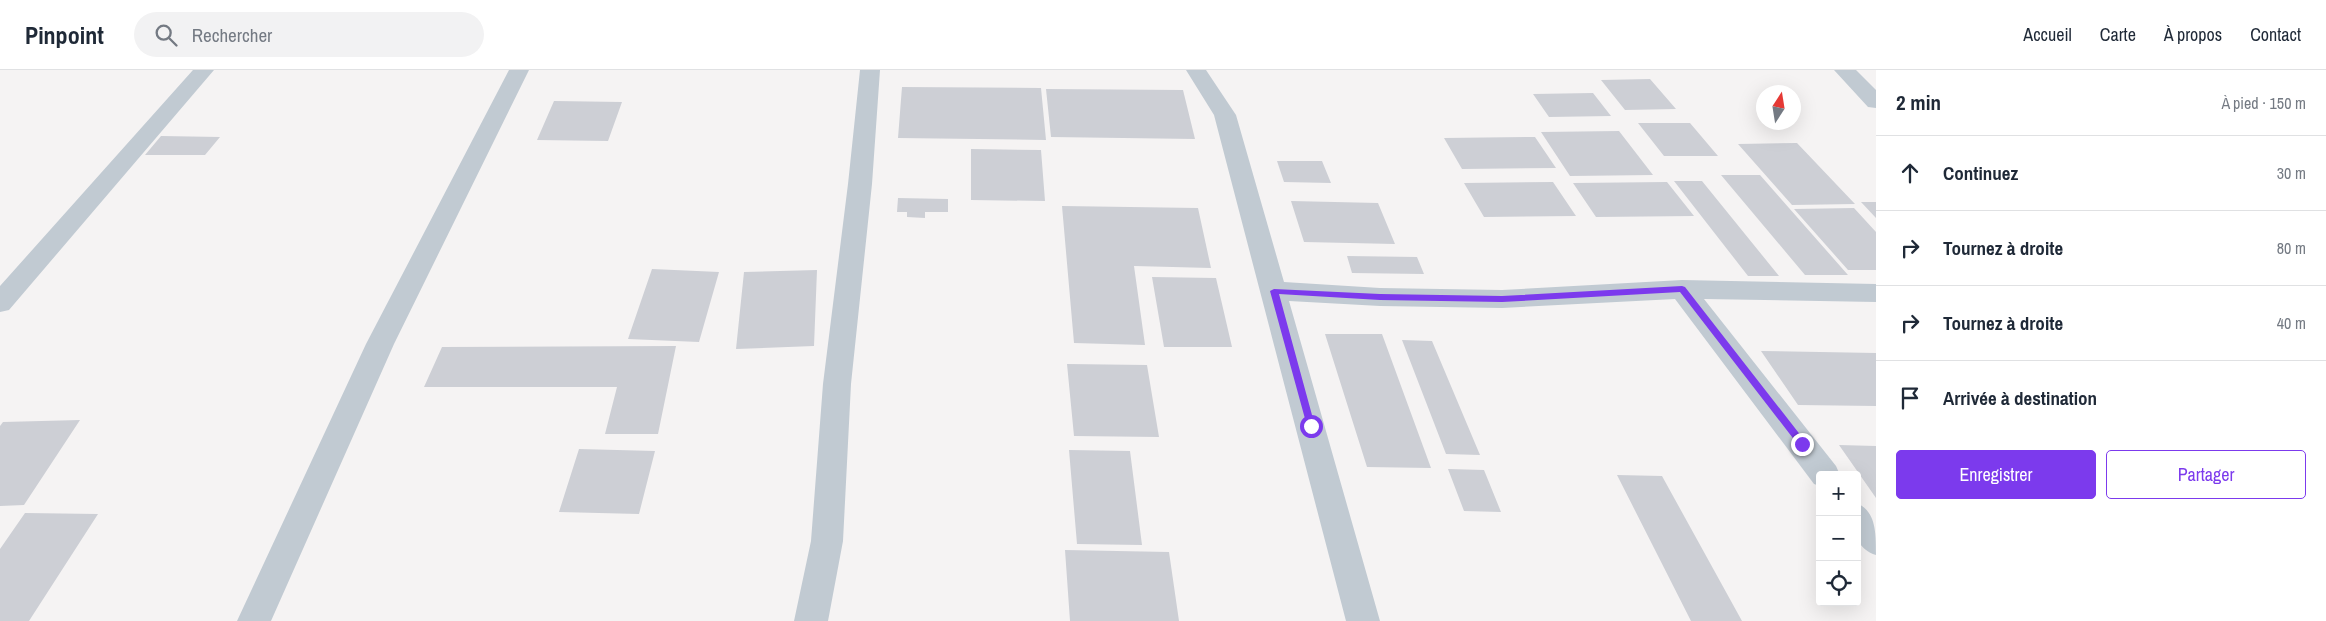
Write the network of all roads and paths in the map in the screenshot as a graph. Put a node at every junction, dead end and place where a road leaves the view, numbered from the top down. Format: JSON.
{"nodes":[{"id":1,"x":204,"y":70,"type":"edge"},
{"id":2,"x":519,"y":70,"type":"edge"},
{"id":3,"x":870,"y":70,"type":"edge"},
{"id":4,"x":1196,"y":70,"type":"edge"},
{"id":5,"x":1844,"y":70,"type":"edge"},
{"id":6,"x":1876,"y":102,"type":"edge"},
{"id":7,"x":1682,"y":289,"type":"junction"},
{"id":8,"x":1274,"y":291,"type":"junction"},
{"id":9,"x":1876,"y":294,"type":"edge"},
{"id":10,"x":0,"y":303,"type":"edge"},
{"id":11,"x":1822,"y":471,"type":"edge"},
{"id":12,"x":1861,"y":521,"type":"edge"},
{"id":13,"x":1876,"y":540,"type":"edge"},
{"id":14,"x":254,"y":621,"type":"edge"},
{"id":15,"x":811,"y":621,"type":"edge"},
{"id":16,"x":1363,"y":621,"type":"edge"}],
"edges":[{"from":1,"to":10,"type":"street"},
{"from":2,"to":14,"type":"street"},
{"from":3,"to":15,"type":"street"},
{"from":4,"to":8,"type":"street"},
{"from":5,"to":6,"type":"street"},
{"from":7,"to":8,"type":"street"},
{"from":7,"to":9,"type":"street"},
{"from":7,"to":11,"type":"street"},
{"from":8,"to":16,"type":"street"},
{"from":12,"to":13,"type":"street"}]}
